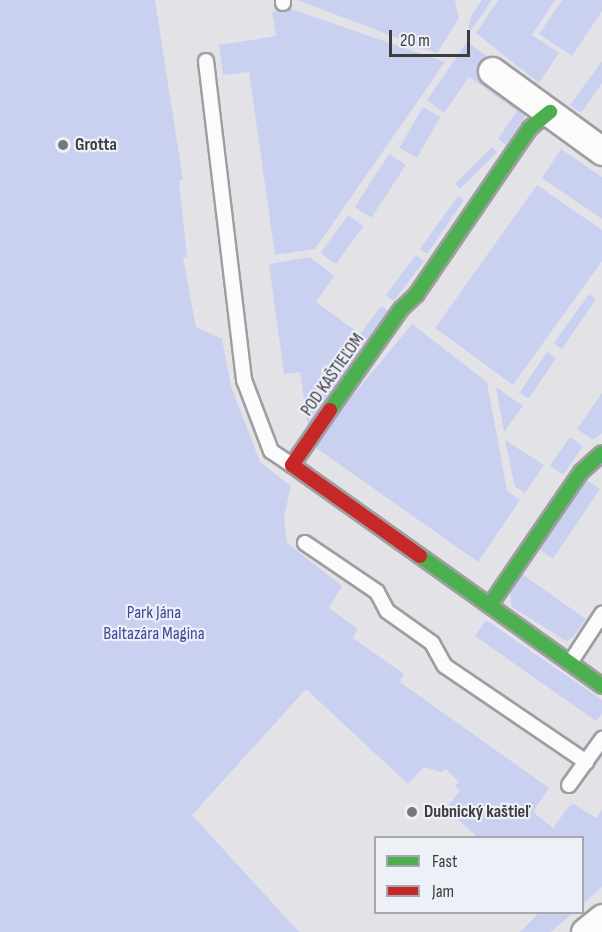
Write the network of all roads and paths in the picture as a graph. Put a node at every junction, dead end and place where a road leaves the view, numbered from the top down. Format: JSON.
{"nodes":[{"id":1,"x":206,"y":61,"type":"dead end"},
{"id":2,"x":492,"y":71,"type":"dead end"},
{"id":3,"x":550,"y":112,"type":"junction"},
{"id":4,"x":602,"y":151,"type":"edge"},
{"id":5,"x":602,"y":453,"type":"edge"},
{"id":6,"x":292,"y":465,"type":"junction"},
{"id":7,"x":305,"y":543,"type":"dead end"},
{"id":8,"x":490,"y":604,"type":"junction"},
{"id":9,"x":602,"y":614,"type":"edge"},
{"id":10,"x":570,"y":663,"type":"junction"},
{"id":11,"x":602,"y":686,"type":"edge"},
{"id":12,"x":602,"y":739,"type":"edge"},
{"id":13,"x":586,"y":762,"type":"junction"},
{"id":14,"x":569,"y":785,"type":"dead end"},
{"id":15,"x":602,"y":918,"type":"edge"},
{"id":16,"x":585,"y":932,"type":"edge"}],
"edges":[{"from":1,"to":6,"type":"lane"},
{"from":2,"to":3,"type":"street"},
{"from":3,"to":4,"type":"street"},
{"from":3,"to":6,"type":"street","name":"POD KAŠTIEĽOM"},
{"from":5,"to":8,"type":"street"},
{"from":6,"to":8,"type":"street"},
{"from":7,"to":13,"type":"lane"},
{"from":8,"to":10,"type":"street"},
{"from":9,"to":10,"type":"lane"},
{"from":10,"to":11,"type":"street"},
{"from":12,"to":13,"type":"lane"},
{"from":13,"to":14,"type":"lane"},
{"from":15,"to":16,"type":"street"}]}
